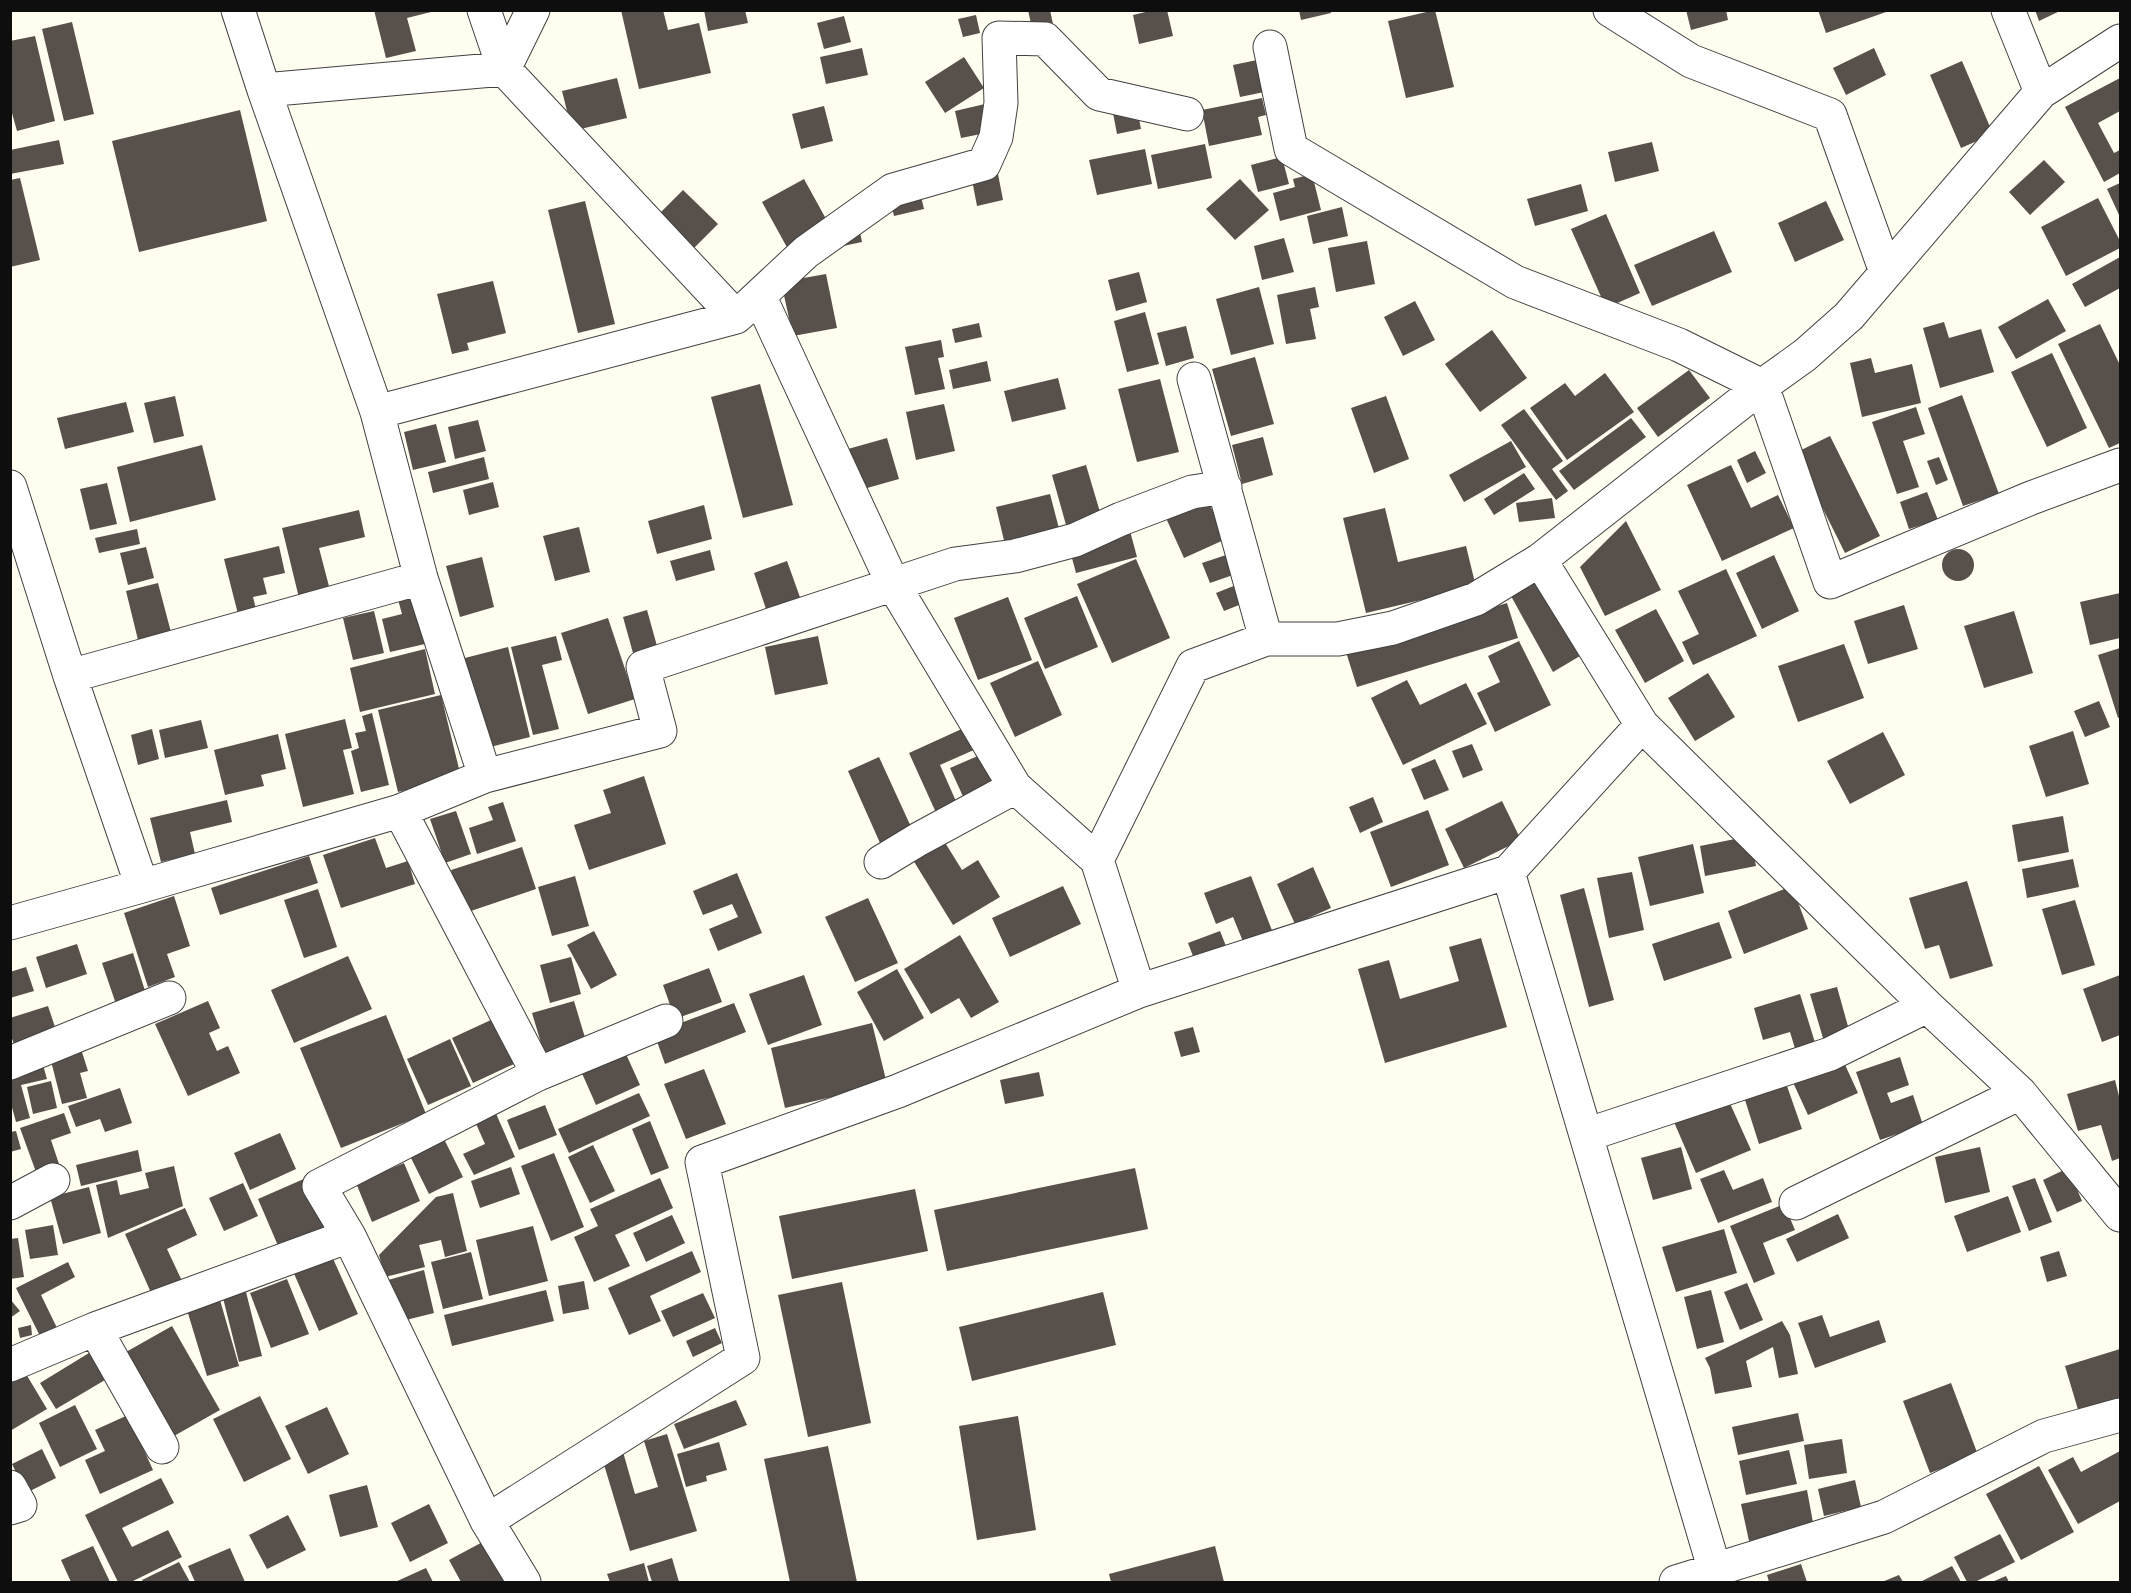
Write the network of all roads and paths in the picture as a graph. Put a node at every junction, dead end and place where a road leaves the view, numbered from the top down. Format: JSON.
{"nodes":[{"id":1,"x":238,"y":10,"type":"edge"},
{"id":2,"x":484,"y":10,"type":"edge"},
{"id":3,"x":533,"y":10,"type":"edge"},
{"id":4,"x":1610,"y":10,"type":"edge"},
{"id":5,"x":2008,"y":10,"type":"edge"},
{"id":6,"x":2121,"y":41,"type":"edge"},
{"id":7,"x":1270,"y":47,"type":"dead end"},
{"id":8,"x":504,"y":69,"type":"junction"},
{"id":9,"x":264,"y":90,"type":"junction"},
{"id":10,"x":2041,"y":92,"type":"junction"},
{"id":11,"x":1187,"y":114,"type":"dead end"},
{"id":12,"x":1886,"y":272,"type":"junction"},
{"id":13,"x":741,"y":313,"type":"junction"},
{"id":14,"x":1194,"y":379,"type":"dead end"},
{"id":15,"x":1762,"y":387,"type":"junction"},
{"id":16,"x":377,"y":412,"type":"junction"},
{"id":17,"x":2121,"y":465,"type":"edge"},
{"id":18,"x":10,"y":487,"type":"edge"},
{"id":19,"x":1225,"y":487,"type":"junction"},
{"id":20,"x":1540,"y":560,"type":"junction"},
{"id":21,"x":421,"y":578,"type":"junction"},
{"id":22,"x":893,"y":584,"type":"junction"},
{"id":23,"x":1266,"y":639,"type":"junction"},
{"id":24,"x":70,"y":676,"type":"junction"},
{"id":25,"x":1642,"y":725,"type":"junction"},
{"id":26,"x":485,"y":776,"type":"junction"},
{"id":27,"x":1015,"y":786,"type":"junction"},
{"id":28,"x":400,"y":811,"type":"junction"},
{"id":29,"x":1097,"y":860,"type":"junction"},
{"id":30,"x":881,"y":862,"type":"dead end"},
{"id":31,"x":1508,"y":872,"type":"junction"},
{"id":32,"x":142,"y":886,"type":"junction"},
{"id":33,"x":10,"y":923,"type":"edge"},
{"id":34,"x":1139,"y":991,"type":"junction"},
{"id":35,"x":170,"y":998,"type":"dead end"},
{"id":36,"x":1928,"y":1006,"type":"junction"},
{"id":37,"x":666,"y":1021,"type":"dead end"},
{"id":38,"x":10,"y":1063,"type":"edge"},
{"id":39,"x":538,"y":1074,"type":"junction"},
{"id":40,"x":2020,"y":1093,"type":"junction"},
{"id":41,"x":1586,"y":1136,"type":"junction"},
{"id":42,"x":53,"y":1180,"type":"dead end"},
{"id":43,"x":10,"y":1203,"type":"edge"},
{"id":44,"x":1796,"y":1203,"type":"dead end"},
{"id":45,"x":2121,"y":1215,"type":"edge"},
{"id":46,"x":349,"y":1236,"type":"junction"},
{"id":47,"x":95,"y":1329,"type":"junction"},
{"id":48,"x":10,"y":1365,"type":"edge"},
{"id":49,"x":2121,"y":1415,"type":"edge"},
{"id":50,"x":162,"y":1448,"type":"dead end"},
{"id":51,"x":10,"y":1487,"type":"edge"},
{"id":52,"x":10,"y":1508,"type":"edge"},
{"id":53,"x":487,"y":1521,"type":"junction"},
{"id":54,"x":1715,"y":1570,"type":"junction"},
{"id":55,"x":524,"y":1582,"type":"edge"},
{"id":56,"x":1676,"y":1582,"type":"edge"}],
"edges":[{"from":1,"to":9,"type":"street"},
{"from":2,"to":8,"type":"street"},
{"from":3,"to":8,"type":"street"},
{"from":4,"to":12,"type":"street"},
{"from":5,"to":10,"type":"street"},
{"from":6,"to":10,"type":"street"},
{"from":7,"to":15,"type":"street"},
{"from":8,"to":9,"type":"street"},
{"from":8,"to":13,"type":"street"},
{"from":9,"to":16,"type":"street"},
{"from":10,"to":12,"type":"street"},
{"from":11,"to":13,"type":"street"},
{"from":12,"to":15,"type":"street"},
{"from":13,"to":16,"type":"street"},
{"from":13,"to":22,"type":"street"},
{"from":14,"to":19,"type":"street"},
{"from":15,"to":17,"type":"street"},
{"from":15,"to":20,"type":"street"},
{"from":16,"to":21,"type":"street"},
{"from":18,"to":24,"type":"street"},
{"from":19,"to":22,"type":"street"},
{"from":19,"to":23,"type":"street"},
{"from":20,"to":23,"type":"street"},
{"from":20,"to":25,"type":"street"},
{"from":21,"to":24,"type":"street"},
{"from":21,"to":26,"type":"street"},
{"from":22,"to":26,"type":"street"},
{"from":22,"to":27,"type":"street"},
{"from":23,"to":29,"type":"street"},
{"from":24,"to":32,"type":"street"},
{"from":25,"to":31,"type":"street"},
{"from":25,"to":36,"type":"street"},
{"from":26,"to":28,"type":"street"},
{"from":27,"to":29,"type":"street"},
{"from":27,"to":30,"type":"street"},
{"from":28,"to":32,"type":"street"},
{"from":28,"to":39,"type":"street"},
{"from":29,"to":34,"type":"street"},
{"from":31,"to":34,"type":"street"},
{"from":31,"to":41,"type":"street"},
{"from":32,"to":33,"type":"street"},
{"from":34,"to":53,"type":"street"},
{"from":35,"to":38,"type":"street"},
{"from":36,"to":40,"type":"street"},
{"from":36,"to":41,"type":"street"},
{"from":37,"to":39,"type":"street"},
{"from":39,"to":46,"type":"street"},
{"from":40,"to":44,"type":"street"},
{"from":40,"to":45,"type":"street"},
{"from":41,"to":54,"type":"street"},
{"from":42,"to":43,"type":"street"},
{"from":46,"to":47,"type":"street"},
{"from":46,"to":53,"type":"street"},
{"from":47,"to":48,"type":"street"},
{"from":47,"to":50,"type":"street"},
{"from":49,"to":54,"type":"street"},
{"from":51,"to":52,"type":"street"},
{"from":53,"to":55,"type":"street"},
{"from":54,"to":56,"type":"street"}]}
